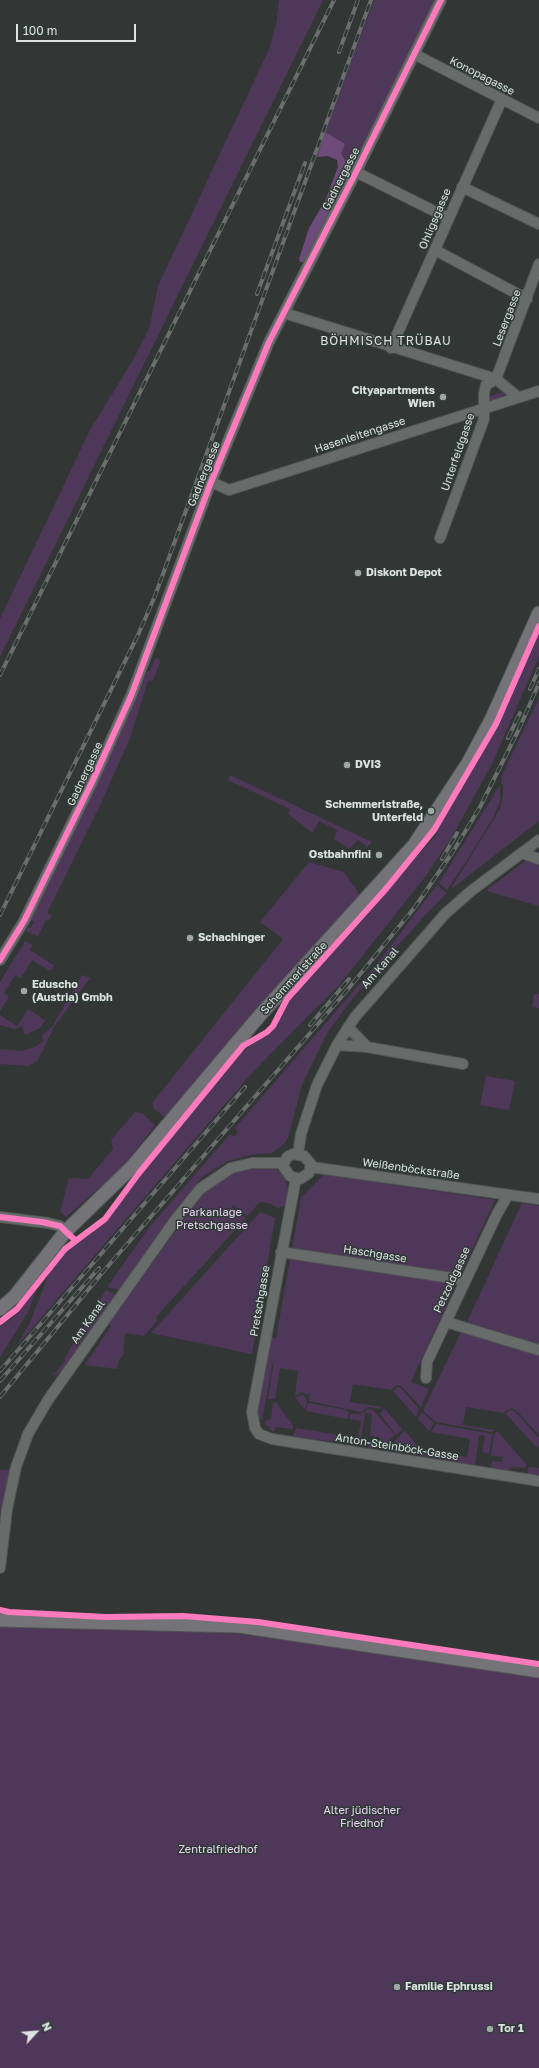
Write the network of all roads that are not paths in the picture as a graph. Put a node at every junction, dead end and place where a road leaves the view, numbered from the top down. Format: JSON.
{"nodes":[{"id":1,"x":440,"y":0,"type":"edge"},
{"id":2,"x":414,"y":54,"type":"junction"},
{"id":3,"x":502,"y":99,"type":"junction"},
{"id":4,"x":539,"y":118,"type":"edge"},
{"id":5,"x":356,"y":172,"type":"junction"},
{"id":6,"x":462,"y":187,"type":"junction"},
{"id":7,"x":448,"y":218,"type":"junction"},
{"id":8,"x":539,"y":224,"type":"edge"},
{"id":9,"x":435,"y":250,"type":"junction"},
{"id":10,"x":539,"y":264,"type":"edge"},
{"id":11,"x":527,"y":299,"type":"junction"},
{"id":12,"x":284,"y":313,"type":"junction"},
{"id":13,"x":391,"y":348,"type":"junction"},
{"id":14,"x":496,"y":379,"type":"junction"},
{"id":15,"x":539,"y":391,"type":"edge"},
{"id":16,"x":518,"y":397,"type":"junction"},
{"id":17,"x":485,"y":407,"type":"junction"},
{"id":18,"x":211,"y":482,"type":"junction"},
{"id":19,"x":440,"y":538,"type":"dead end"},
{"id":20,"x":539,"y":613,"type":"edge"},
{"id":21,"x":539,"y":840,"type":"edge"},
{"id":22,"x":522,"y":853,"type":"junction"},
{"id":23,"x":539,"y":859,"type":"edge"},
{"id":24,"x":0,"y":960,"type":"edge"},
{"id":25,"x":348,"y":1027,"type":"junction"},
{"id":26,"x":337,"y":1045,"type":"junction"},
{"id":27,"x":367,"y":1047,"type":"junction"},
{"id":28,"x":463,"y":1064,"type":"dead end"},
{"id":29,"x":298,"y":1154,"type":"junction"},
{"id":30,"x":283,"y":1163,"type":"junction"},
{"id":31,"x":311,"y":1167,"type":"junction"},
{"id":32,"x":296,"y":1178,"type":"junction"},
{"id":33,"x":508,"y":1195,"type":"junction"},
{"id":34,"x":539,"y":1199,"type":"edge"},
{"id":35,"x":0,"y":1217,"type":"edge"},
{"id":36,"x":66,"y":1231,"type":"junction"},
{"id":37,"x":281,"y":1252,"type":"junction"},
{"id":38,"x":464,"y":1280,"type":"junction"},
{"id":39,"x":0,"y":1309,"type":"edge"},
{"id":40,"x":446,"y":1322,"type":"junction"},
{"id":41,"x":539,"y":1350,"type":"edge"},
{"id":42,"x":426,"y":1378,"type":"dead end"},
{"id":43,"x":255,"y":1428,"type":"joint"},
{"id":44,"x":539,"y":1481,"type":"edge"},
{"id":45,"x":0,"y":1568,"type":"edge"},
{"id":46,"x":0,"y":1620,"type":"edge"},
{"id":47,"x":539,"y":1671,"type":"edge"}],
"edges":[{"from":1,"to":2,"type":"street","name":"Gadnergasse"},
{"from":2,"to":3,"type":"street","name":"Konopagasse"},
{"from":2,"to":5,"type":"street","name":"Gadnergasse"},
{"from":3,"to":4,"type":"street","name":"Konopagasse"},
{"from":3,"to":6,"type":"street","name":"Ohligsgasse"},
{"from":5,"to":7,"type":"street"},
{"from":5,"to":12,"type":"street","name":"Gadnergasse"},
{"from":6,"to":7,"type":"street","name":"Ohligsgasse"},
{"from":6,"to":8,"type":"street"},
{"from":7,"to":9,"type":"street","name":"Ohligsgasse"},
{"from":9,"to":11,"type":"street"},
{"from":9,"to":13,"type":"street","name":"Ohligsgasse"},
{"from":10,"to":11,"type":"street","name":"Lesergasse"},
{"from":11,"to":14,"type":"street","name":"Lesergasse"},
{"from":12,"to":13,"type":"street"},
{"from":12,"to":18,"type":"street","name":"Gadnergasse"},
{"from":13,"to":14,"type":"street"},
{"from":14,"to":16,"type":"street"},
{"from":14,"to":17,"type":"street","name":"Unterfeldgasse"},
{"from":15,"to":16,"type":"street","name":"Hasenleitengasse"},
{"from":16,"to":17,"type":"street","name":"Hasenleitengasse"},
{"from":17,"to":18,"type":"street","name":"Hasenleitengasse"},
{"from":17,"to":19,"type":"street","name":"Unterfeldgasse"},
{"from":18,"to":24,"type":"street","name":"Gadnergasse"},
{"from":20,"to":36,"type":"main road","name":"Schemmerlstraße"},
{"from":21,"to":22,"type":"street","name":"Am Kanal"},
{"from":22,"to":23,"type":"street"},
{"from":22,"to":25,"type":"street","name":"Am Kanal"},
{"from":25,"to":26,"type":"street","name":"Am Kanal"},
{"from":25,"to":27,"type":"street"},
{"from":26,"to":27,"type":"street"},
{"from":26,"to":29,"type":"street","name":"Am Kanal"},
{"from":27,"to":28,"type":"street"},
{"from":29,"to":30,"type":"street"},
{"from":29,"to":31,"type":"street"},
{"from":30,"to":32,"type":"street"},
{"from":30,"to":45,"type":"street","name":"Am Kanal"},
{"from":31,"to":32,"type":"street"},
{"from":31,"to":33,"type":"street","name":"Weißenböckstraße"},
{"from":32,"to":37,"type":"street","name":"Pretschgasse"},
{"from":33,"to":34,"type":"street","name":"Weißenböckstraße"},
{"from":33,"to":38,"type":"street","name":"Petzoldgasse"},
{"from":35,"to":36,"type":"street"},
{"from":36,"to":39,"type":"main road","name":"Schemmerlstraße"},
{"from":37,"to":38,"type":"street","name":"Haschgasse"},
{"from":37,"to":43,"type":"street","name":"Pretschgasse"},
{"from":38,"to":40,"type":"street","name":"Petzoldgasse"},
{"from":40,"to":41,"type":"street"},
{"from":40,"to":42,"type":"street","name":"Petzoldgasse"},
{"from":43,"to":44,"type":"street","name":"Anton-Steinböck-Gasse"},
{"from":46,"to":47,"type":"main road"}]}
